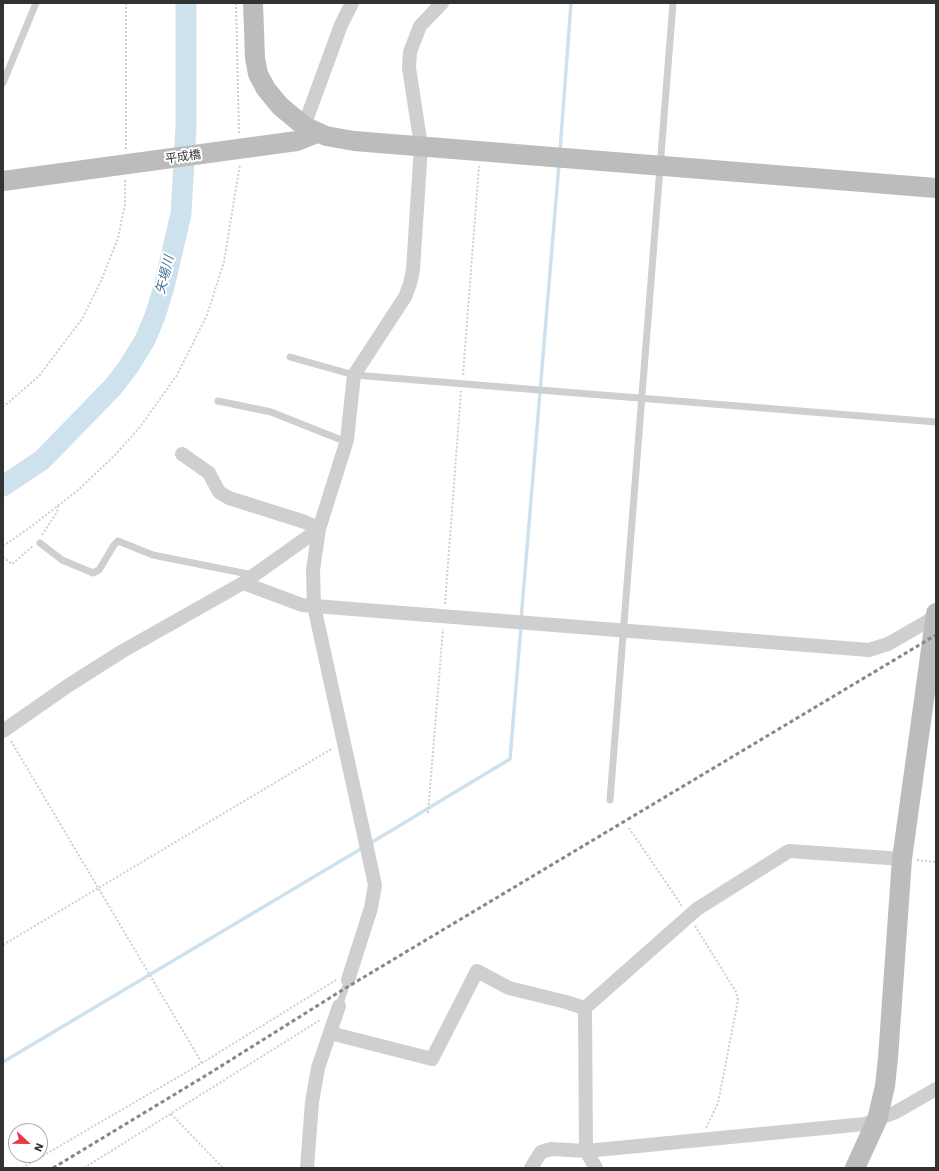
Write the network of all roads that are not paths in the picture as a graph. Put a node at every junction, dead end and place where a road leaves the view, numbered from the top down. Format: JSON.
{"nodes":[{"id":1,"x":36,"y":3,"type":"edge"},
{"id":2,"x":253,"y":3,"type":"edge"},
{"id":3,"x":352,"y":3,"type":"edge"},
{"id":4,"x":442,"y":3,"type":"edge"},
{"id":5,"x":673,"y":3,"type":"edge"},
{"id":6,"x":3,"y":83,"type":"edge"},
{"id":7,"x":310,"y":130,"type":"junction"},
{"id":8,"x":421,"y":146,"type":"junction"},
{"id":9,"x":659,"y":165,"type":"junction"},
{"id":10,"x":3,"y":181,"type":"edge"},
{"id":11,"x":936,"y":188,"type":"edge"},
{"id":12,"x":290,"y":357,"type":"dead end"},
{"id":13,"x":354,"y":375,"type":"junction"},
{"id":14,"x":642,"y":397,"type":"junction"},
{"id":15,"x":218,"y":401,"type":"dead end"},
{"id":16,"x":936,"y":422,"type":"edge"},
{"id":17,"x":347,"y":440,"type":"junction"},
{"id":18,"x":182,"y":454,"type":"dead end"},
{"id":19,"x":319,"y":529,"type":"junction"},
{"id":20,"x":40,"y":543,"type":"dead end"},
{"id":21,"x":249,"y":579,"type":"junction"},
{"id":22,"x":314,"y":606,"type":"junction"},
{"id":23,"x":936,"y":612,"type":"edge"},
{"id":24,"x":936,"y":617,"type":"edge"},
{"id":25,"x":623,"y":630,"type":"junction"},
{"id":26,"x":3,"y":730,"type":"edge"},
{"id":27,"x":610,"y":800,"type":"dead end"},
{"id":28,"x":902,"y":859,"type":"junction"},
{"id":29,"x":348,"y":977,"type":"joint"},
{"id":30,"x":584,"y":1008,"type":"junction"},
{"id":31,"x":337,"y":1009,"type":"joint"},
{"id":32,"x":330,"y":1033,"type":"junction"},
{"id":33,"x":936,"y":1089,"type":"edge"},
{"id":34,"x":877,"y":1120,"type":"junction"},
{"id":35,"x":586,"y":1151,"type":"junction"},
{"id":36,"x":308,"y":1168,"type":"edge"},
{"id":37,"x":531,"y":1168,"type":"edge"},
{"id":38,"x":596,"y":1168,"type":"edge"},
{"id":39,"x":855,"y":1168,"type":"edge"}],
"edges":[{"from":1,"to":6,"type":"lane"},
{"from":2,"to":7,"type":"street"},
{"from":3,"to":7,"type":"street"},
{"from":4,"to":8,"type":"street"},
{"from":5,"to":9,"type":"lane"},
{"from":7,"to":8,"type":"street"},
{"from":7,"to":10,"type":"street","name":"平成橋"},
{"from":8,"to":9,"type":"street"},
{"from":8,"to":13,"type":"street"},
{"from":9,"to":11,"type":"street"},
{"from":9,"to":14,"type":"lane"},
{"from":12,"to":13,"type":"lane"},
{"from":13,"to":14,"type":"lane"},
{"from":13,"to":17,"type":"street"},
{"from":14,"to":16,"type":"lane"},
{"from":14,"to":25,"type":"lane"},
{"from":15,"to":17,"type":"lane"},
{"from":17,"to":19,"type":"street"},
{"from":18,"to":19,"type":"street"},
{"from":19,"to":21,"type":"street"},
{"from":19,"to":22,"type":"street"},
{"from":20,"to":21,"type":"lane"},
{"from":21,"to":22,"type":"street"},
{"from":21,"to":26,"type":"street"},
{"from":22,"to":25,"type":"street"},
{"from":22,"to":29,"type":"street"},
{"from":23,"to":24,"type":"street"},
{"from":24,"to":25,"type":"street"},
{"from":24,"to":28,"type":"street"},
{"from":25,"to":27,"type":"lane"},
{"from":28,"to":30,"type":"street"},
{"from":28,"to":34,"type":"street"},
{"from":29,"to":31,"type":"lane"},
{"from":30,"to":32,"type":"street"},
{"from":30,"to":35,"type":"street"},
{"from":31,"to":32,"type":"street"},
{"from":32,"to":36,"type":"street"},
{"from":33,"to":34,"type":"street"},
{"from":34,"to":35,"type":"street"},
{"from":34,"to":39,"type":"street"},
{"from":35,"to":37,"type":"street"},
{"from":35,"to":38,"type":"street"}]}
